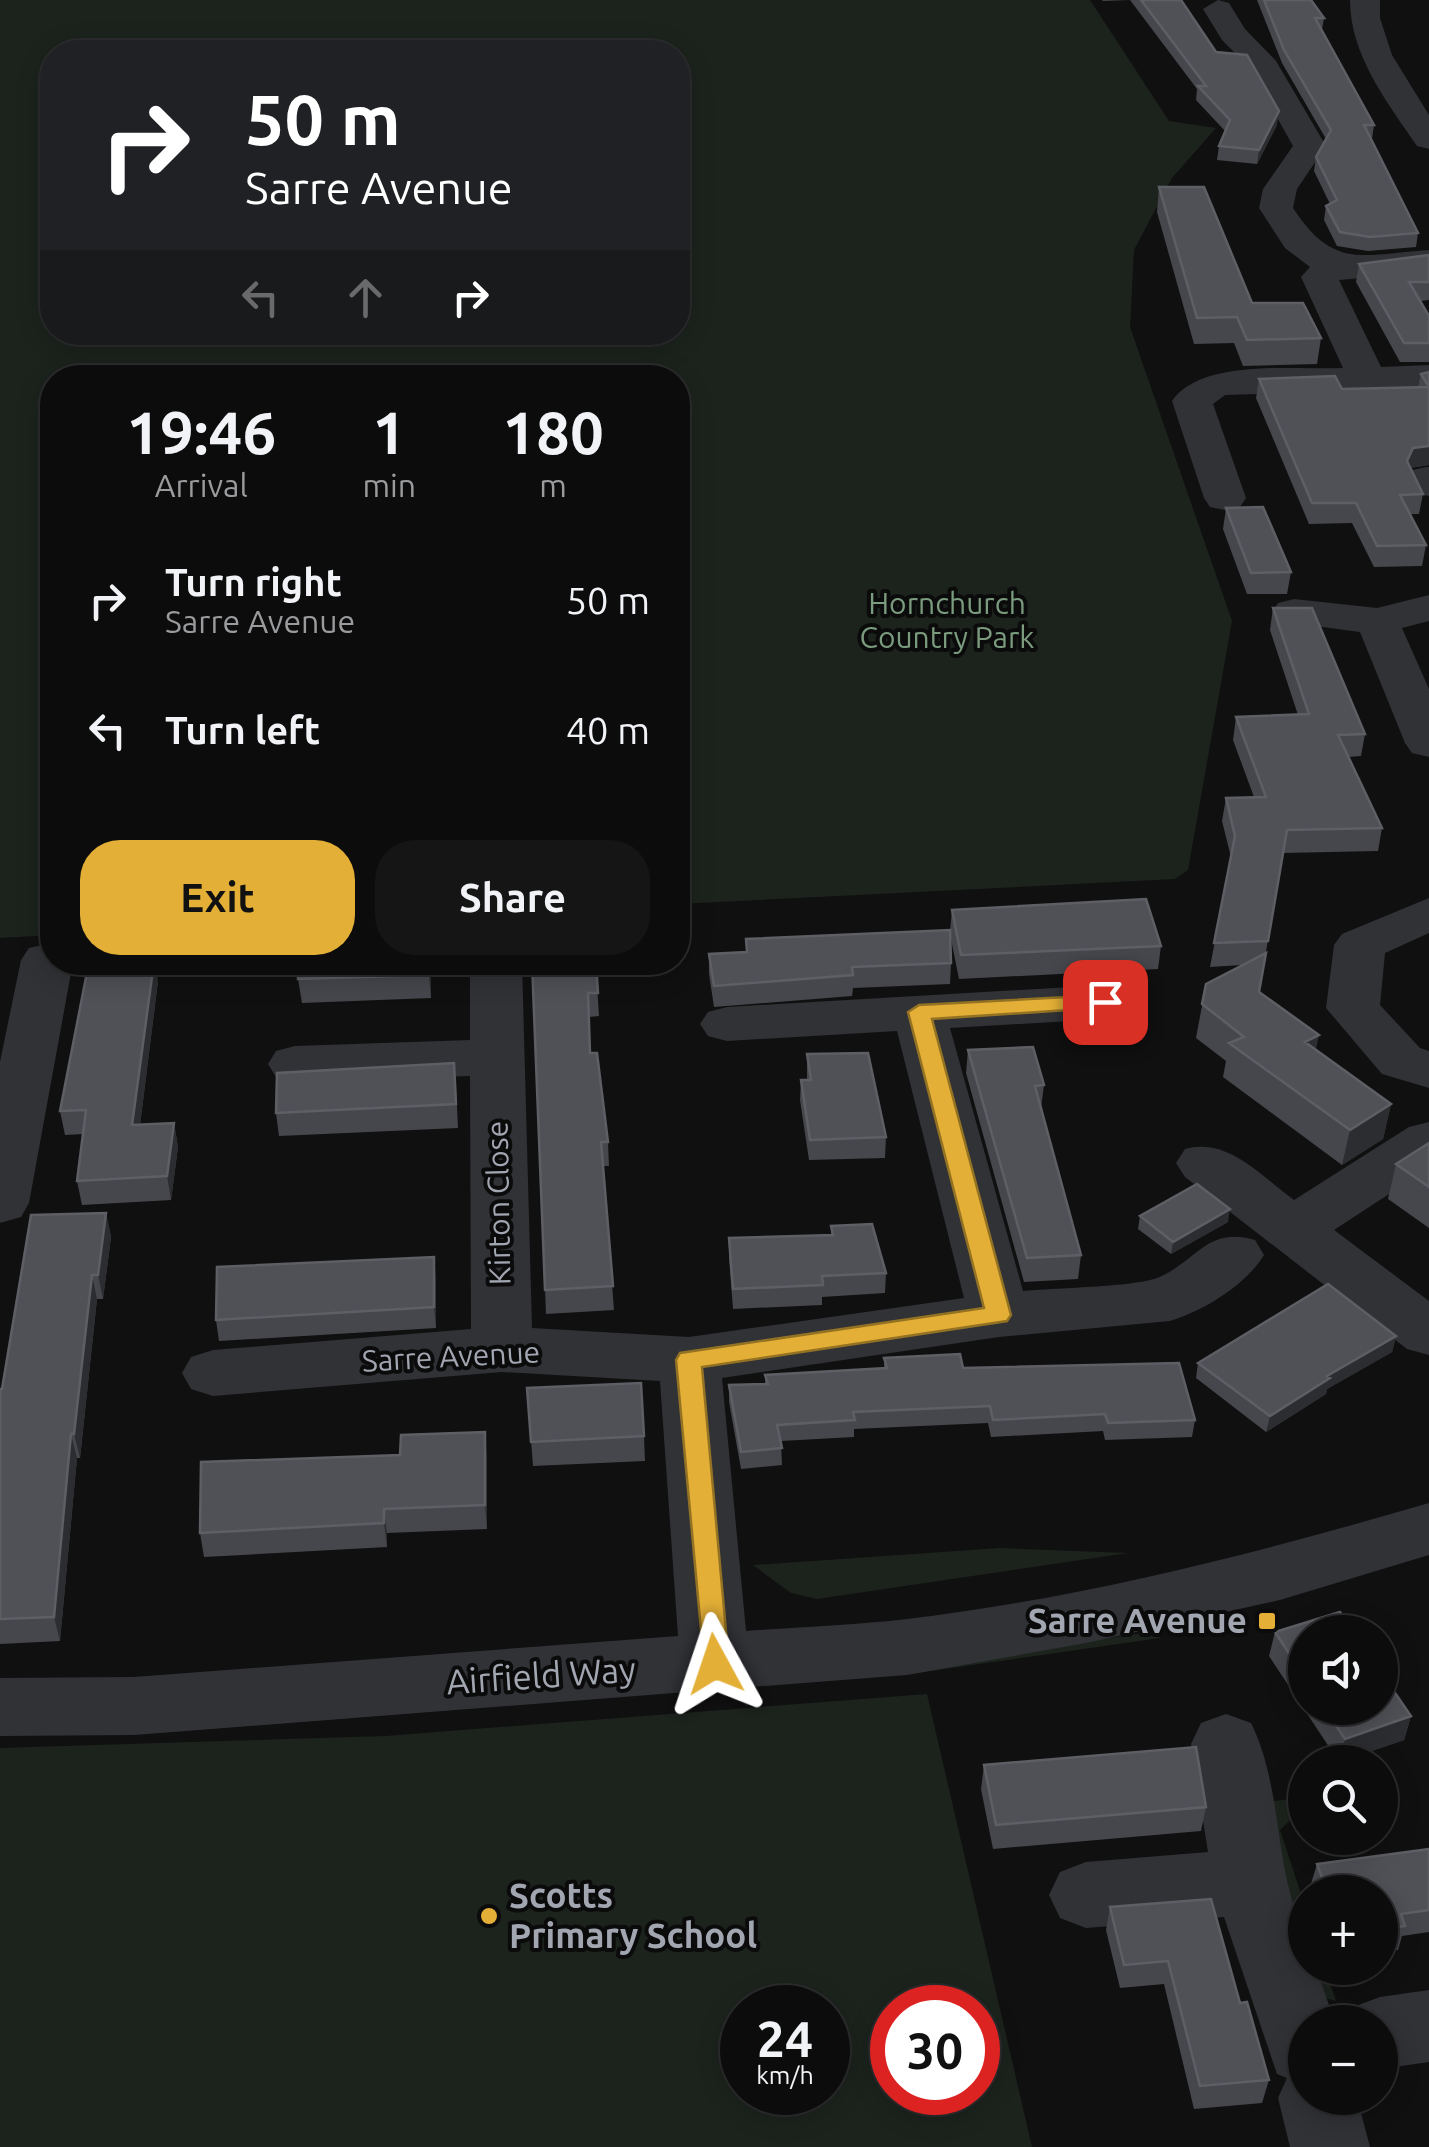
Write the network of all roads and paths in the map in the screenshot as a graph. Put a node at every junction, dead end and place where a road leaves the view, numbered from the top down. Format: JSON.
{"nodes":[{"id":1,"x":1365,"y":0,"type":"edge"},
{"id":2,"x":1218,"y":8,"type":"dead end"},
{"id":3,"x":1419,"y":108,"type":"edge"},
{"id":4,"x":1429,"y":140,"type":"edge"},
{"id":5,"x":1429,"y":261,"type":"edge"},
{"id":6,"x":1334,"y":267,"type":"junction"},
{"id":7,"x":1429,"y":377,"type":"edge"},
{"id":8,"x":1368,"y":378,"type":"junction"},
{"id":9,"x":1225,"y":498,"type":"dead end"},
{"id":10,"x":1429,"y":608,"type":"edge"},
{"id":11,"x":1294,"y":612,"type":"edge"},
{"id":12,"x":1377,"y":621,"type":"junction"},
{"id":13,"x":1429,"y":743,"type":"edge"},
{"id":14,"x":1429,"y":914,"type":"edge"},
{"id":15,"x":44,"y":975,"type":"edge"},
{"id":16,"x":496,"y":975,"type":"edge"},
{"id":17,"x":1105,"y":1002,"type":"dead end"},
{"id":18,"x":919,"y":1012,"type":"junction"},
{"id":19,"x":727,"y":1024,"type":"dead end"},
{"id":20,"x":496,"y":1057,"type":"junction"},
{"id":21,"x":295,"y":1064,"type":"dead end"},
{"id":22,"x":1429,"y":1070,"type":"edge"},
{"id":23,"x":1429,"y":1141,"type":"edge"},
{"id":24,"x":1205,"y":1163,"type":"dead end"},
{"id":25,"x":2,"y":1176,"type":"edge"},
{"id":26,"x":1290,"y":1230,"type":"junction"},
{"id":27,"x":1234,"y":1255,"type":"dead end"},
{"id":28,"x":998,"y":1315,"type":"junction"},
{"id":29,"x":1429,"y":1333,"type":"edge"},
{"id":30,"x":502,"y":1349,"type":"junction"},
{"id":31,"x":689,"y":1360,"type":"junction"},
{"id":32,"x":212,"y":1373,"type":"dead end"},
{"id":33,"x":1429,"y":1530,"type":"edge"},
{"id":34,"x":715,"y":1664,"type":"junction"},
{"id":35,"x":0,"y":1707,"type":"edge"},
{"id":36,"x":1226,"y":1744,"type":"dead end"},
{"id":37,"x":1250,"y":1882,"type":"junction"},
{"id":38,"x":1086,"y":1896,"type":"dead end"},
{"id":39,"x":1291,"y":2005,"type":"edge"},
{"id":40,"x":1429,"y":2026,"type":"edge"},
{"id":41,"x":1398,"y":2030,"type":"edge"},
{"id":42,"x":1322,"y":2115,"type":"edge"},
{"id":43,"x":1330,"y":2147,"type":"edge"}],
"edges":[{"from":1,"to":3,"type":"street"},
{"from":2,"to":6,"type":"street"},
{"from":3,"to":4,"type":"street"},
{"from":5,"to":6,"type":"street"},
{"from":6,"to":8,"type":"street"},
{"from":7,"to":8,"type":"street"},
{"from":8,"to":9,"type":"street"},
{"from":10,"to":12,"type":"street"},
{"from":11,"to":12,"type":"street"},
{"from":12,"to":13,"type":"street"},
{"from":14,"to":22,"type":"street"},
{"from":15,"to":25,"type":"street"},
{"from":16,"to":20,"type":"street","name":"Kirton Close"},
{"from":17,"to":18,"type":"street"},
{"from":18,"to":19,"type":"street"},
{"from":18,"to":28,"type":"street"},
{"from":20,"to":21,"type":"street"},
{"from":20,"to":30,"type":"street","name":"Kirton Close"},
{"from":23,"to":26,"type":"street"},
{"from":24,"to":26,"type":"street"},
{"from":26,"to":29,"type":"street"},
{"from":27,"to":28,"type":"street","name":"Sarre Avenue"},
{"from":28,"to":31,"type":"street","name":"Sarre Avenue"},
{"from":30,"to":31,"type":"street","name":"Sarre Avenue"},
{"from":30,"to":32,"type":"street","name":"Sarre Avenue"},
{"from":31,"to":34,"type":"street"},
{"from":33,"to":34,"type":"street","name":"Airfield Way"},
{"from":34,"to":35,"type":"street","name":"Airfield Way"},
{"from":36,"to":37,"type":"street"},
{"from":37,"to":38,"type":"street"},
{"from":37,"to":39,"type":"street"},
{"from":40,"to":41,"type":"street"},
{"from":42,"to":43,"type":"street"}]}
